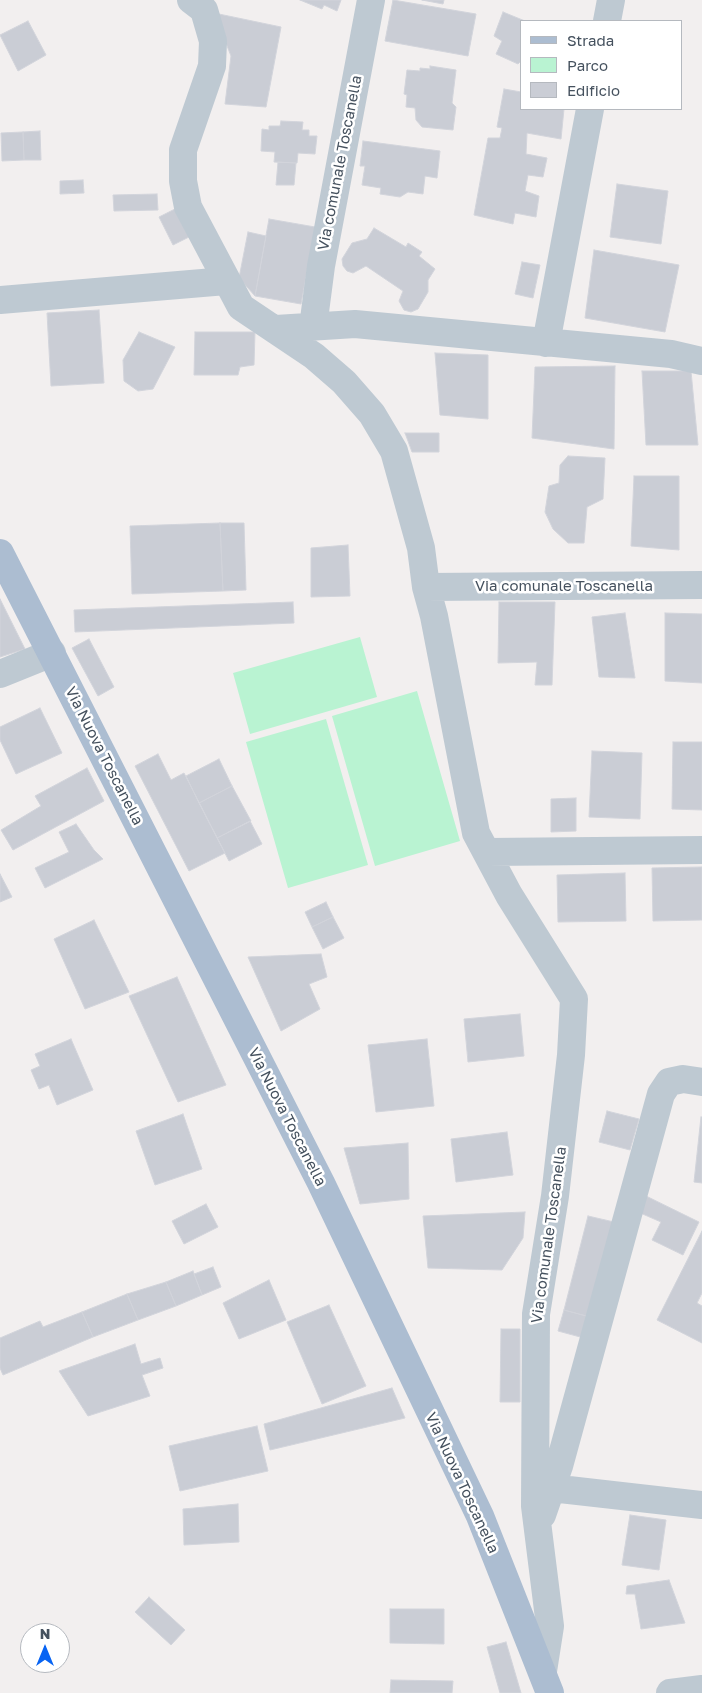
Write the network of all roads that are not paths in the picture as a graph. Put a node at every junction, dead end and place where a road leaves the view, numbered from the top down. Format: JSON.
{"nodes":[{"id":1,"x":191,"y":0,"type":"edge"},
{"id":2,"x":371,"y":0,"type":"edge"},
{"id":3,"x":611,"y":0,"type":"edge"},
{"id":4,"x":607,"y":20,"type":"edge"},
{"id":5,"x":590,"y":110,"type":"edge"},
{"id":6,"x":226,"y":281,"type":"junction"},
{"id":7,"x":0,"y":300,"type":"edge"},
{"id":8,"x":313,"y":327,"type":"junction"},
{"id":9,"x":276,"y":329,"type":"junction"},
{"id":10,"x":546,"y":343,"type":"junction"},
{"id":11,"x":702,"y":361,"type":"edge"},
{"id":12,"x":0,"y":552,"type":"edge"},
{"id":13,"x":702,"y":585,"type":"edge"},
{"id":14,"x":426,"y":588,"type":"junction"},
{"id":15,"x":52,"y":653,"type":"junction"},
{"id":16,"x":0,"y":674,"type":"edge"},
{"id":17,"x":702,"y":850,"type":"edge"},
{"id":18,"x":488,"y":852,"type":"junction"},
{"id":19,"x":702,"y":1082,"type":"edge"},
{"id":20,"x":552,"y":1488,"type":"junction"},
{"id":21,"x":702,"y":1505,"type":"edge"},
{"id":22,"x":538,"y":1528,"type":"junction"},
{"id":23,"x":546,"y":1682,"type":"edge"},
{"id":24,"x":702,"y":1689,"type":"edge"},
{"id":25,"x":670,"y":1693,"type":"edge"}],
"edges":[{"from":1,"to":6,"type":"street","name":"Via comunale Toscanella"},
{"from":2,"to":8,"type":"street","name":"Via comunale Toscanella"},
{"from":3,"to":4,"type":"street"},
{"from":5,"to":10,"type":"street"},
{"from":6,"to":7,"type":"street"},
{"from":6,"to":9,"type":"street","name":"Via comunale Toscanella"},
{"from":8,"to":9,"type":"street"},
{"from":8,"to":10,"type":"street"},
{"from":9,"to":14,"type":"street","name":"Via comunale Toscanella"},
{"from":10,"to":11,"type":"street"},
{"from":12,"to":15,"type":"main road","name":"Via Nuova Toscanella"},
{"from":13,"to":14,"type":"street","name":"Via comunale Toscanella"},
{"from":14,"to":18,"type":"street","name":"Via comunale Toscanella"},
{"from":15,"to":16,"type":"street"},
{"from":15,"to":23,"type":"main road","name":"Via Nuova Toscanella"},
{"from":17,"to":18,"type":"street"},
{"from":18,"to":22,"type":"street","name":"Via comunale Toscanella"},
{"from":19,"to":20,"type":"street"},
{"from":20,"to":21,"type":"street"},
{"from":20,"to":22,"type":"street"},
{"from":22,"to":23,"type":"street","name":"Via comunale Toscanella"},
{"from":24,"to":25,"type":"street"}]}
